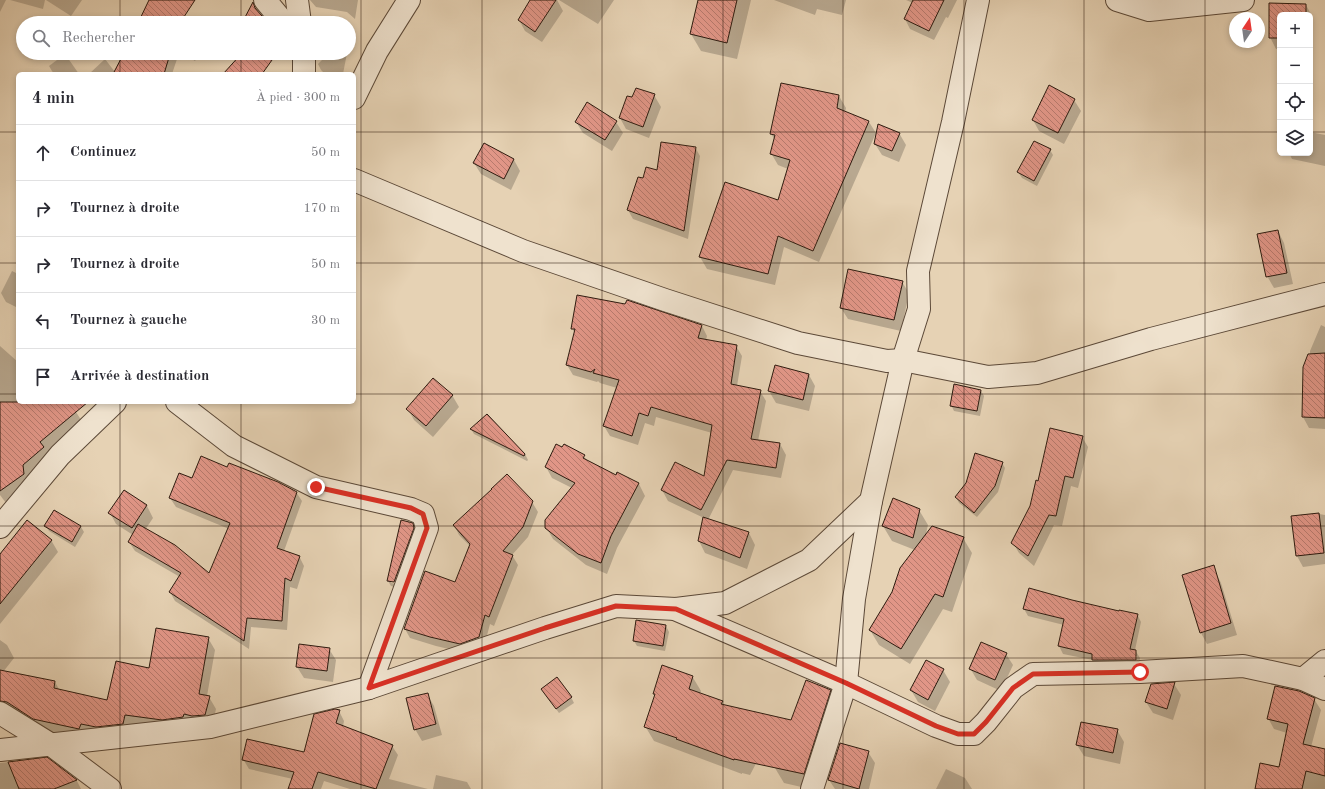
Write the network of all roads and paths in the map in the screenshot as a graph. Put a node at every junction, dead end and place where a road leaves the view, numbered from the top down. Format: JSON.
{"nodes":[{"id":1,"x":265,"y":0,"type":"edge"},
{"id":2,"x":297,"y":0,"type":"edge"},
{"id":3,"x":409,"y":0,"type":"edge"},
{"id":4,"x":978,"y":0,"type":"edge"},
{"id":5,"x":1117,"y":0,"type":"edge"},
{"id":6,"x":1243,"y":0,"type":"edge"},
{"id":7,"x":278,"y":16,"type":"edge"},
{"id":8,"x":299,"y":16,"type":"edge"},
{"id":9,"x":304,"y":60,"type":"edge"},
{"id":10,"x":304,"y":72,"type":"edge"},
{"id":11,"x":356,"y":94,"type":"edge"},
{"id":12,"x":356,"y":181,"type":"edge"},
{"id":13,"x":1325,"y":294,"type":"edge"},
{"id":14,"x":903,"y":360,"type":"junction"},
{"id":15,"x":113,"y":404,"type":"edge"},
{"id":16,"x":180,"y":404,"type":"edge"},
{"id":17,"x":871,"y":501,"type":"junction"},
{"id":18,"x":0,"y":527,"type":"edge"},
{"id":19,"x":676,"y":609,"type":"junction"},
{"id":20,"x":1325,"y":661,"type":"edge"},
{"id":21,"x":1303,"y":679,"type":"junction"},
{"id":22,"x":846,"y":683,"type":"junction"},
{"id":23,"x":369,"y":688,"type":"junction"},
{"id":24,"x":1325,"y":689,"type":"edge"},
{"id":25,"x":0,"y":713,"type":"edge"},
{"id":26,"x":50,"y":744,"type":"junction"},
{"id":27,"x":0,"y":750,"type":"edge"},
{"id":28,"x":110,"y":789,"type":"edge"},
{"id":29,"x":812,"y":789,"type":"edge"}],
"edges":[{"from":1,"to":7,"type":"street"},
{"from":2,"to":8,"type":"street"},
{"from":3,"to":11,"type":"street"},
{"from":4,"to":14,"type":"street"},
{"from":5,"to":6,"type":"street"},
{"from":9,"to":10,"type":"street"},
{"from":12,"to":14,"type":"street"},
{"from":13,"to":14,"type":"street"},
{"from":14,"to":17,"type":"street"},
{"from":15,"to":18,"type":"street"},
{"from":16,"to":23,"type":"street"},
{"from":17,"to":19,"type":"street"},
{"from":17,"to":22,"type":"street"},
{"from":19,"to":22,"type":"street"},
{"from":19,"to":23,"type":"street"},
{"from":20,"to":21,"type":"street"},
{"from":21,"to":22,"type":"street"},
{"from":21,"to":24,"type":"street"},
{"from":22,"to":29,"type":"street"},
{"from":23,"to":26,"type":"street"},
{"from":25,"to":26,"type":"street"},
{"from":26,"to":27,"type":"street"},
{"from":26,"to":28,"type":"street"}]}
